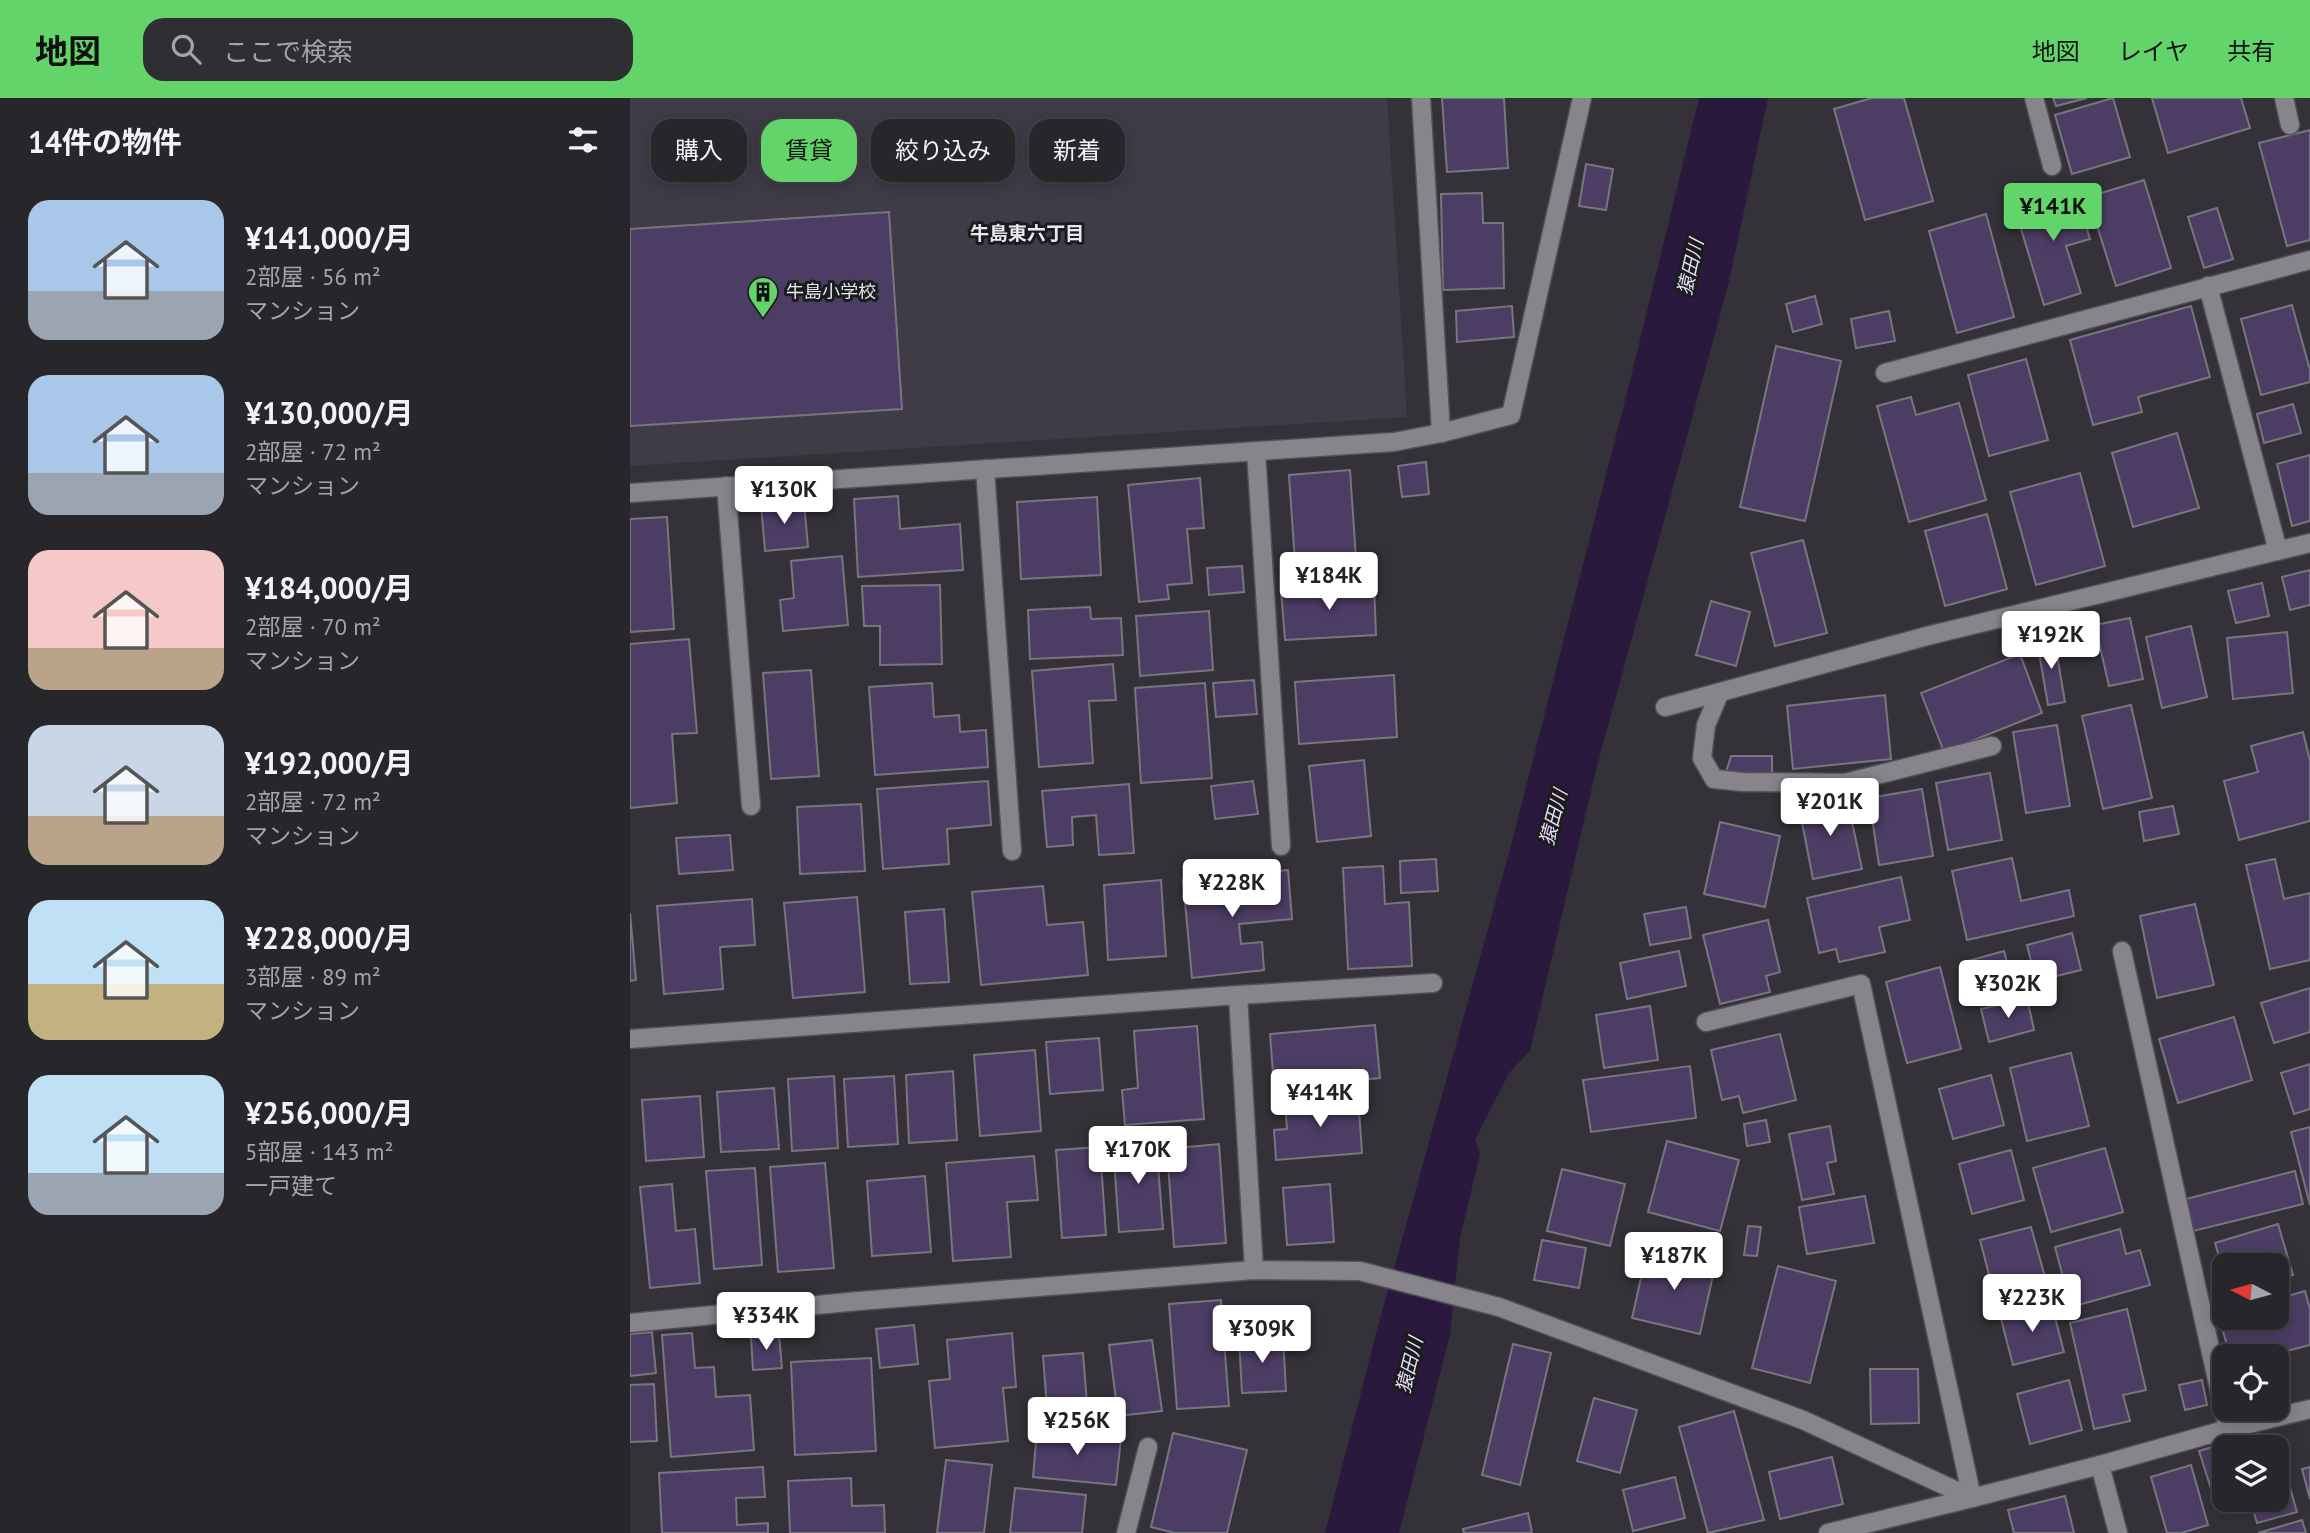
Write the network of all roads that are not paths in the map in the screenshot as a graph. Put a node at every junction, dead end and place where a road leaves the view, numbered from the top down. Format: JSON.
{"nodes":[{"id":1,"x":1421,"y":98,"type":"edge"},
{"id":2,"x":1582,"y":98,"type":"edge"},
{"id":3,"x":2034,"y":98,"type":"edge"},
{"id":4,"x":2284,"y":98,"type":"edge"},
{"id":5,"x":2290,"y":125,"type":"dead end"},
{"id":6,"x":2052,"y":166,"type":"dead end"},
{"id":7,"x":2310,"y":261,"type":"edge"},
{"id":8,"x":2208,"y":286,"type":"junction"},
{"id":9,"x":1885,"y":373,"type":"dead end"},
{"id":10,"x":1441,"y":433,"type":"junction"},
{"id":11,"x":1256,"y":451,"type":"junction"},
{"id":12,"x":985,"y":469,"type":"junction"},
{"id":13,"x":726,"y":486,"type":"junction"},
{"id":14,"x":630,"y":493,"type":"edge"},
{"id":15,"x":2310,"y":543,"type":"edge"},
{"id":16,"x":2278,"y":551,"type":"junction"},
{"id":17,"x":1720,"y":692,"type":"junction"},
{"id":18,"x":1665,"y":707,"type":"dead end"},
{"id":19,"x":1992,"y":746,"type":"dead end"},
{"id":20,"x":751,"y":806,"type":"dead end"},
{"id":21,"x":1281,"y":846,"type":"dead end"},
{"id":22,"x":1012,"y":851,"type":"dead end"},
{"id":23,"x":2122,"y":951,"type":"dead end"},
{"id":24,"x":1433,"y":983,"type":"dead end"},
{"id":25,"x":1238,"y":995,"type":"junction"},
{"id":26,"x":1706,"y":1022,"type":"dead end"},
{"id":27,"x":630,"y":1038,"type":"edge"},
{"id":28,"x":1254,"y":1270,"type":"junction"},
{"id":29,"x":630,"y":1323,"type":"edge"},
{"id":30,"x":2310,"y":1409,"type":"edge"},
{"id":31,"x":2228,"y":1429,"type":"junction"},
{"id":32,"x":1148,"y":1447,"type":"dead end"},
{"id":33,"x":2100,"y":1465,"type":"junction"},
{"id":34,"x":1972,"y":1498,"type":"junction"},
{"id":35,"x":1126,"y":1533,"type":"edge"},
{"id":36,"x":1828,"y":1533,"type":"edge"},
{"id":37,"x":2118,"y":1533,"type":"edge"}],
"edges":[{"from":1,"to":10,"type":"street"},
{"from":2,"to":10,"type":"street"},
{"from":3,"to":6,"type":"street"},
{"from":4,"to":5,"type":"street"},
{"from":7,"to":8,"type":"street"},
{"from":8,"to":9,"type":"street"},
{"from":8,"to":16,"type":"street"},
{"from":10,"to":11,"type":"street"},
{"from":11,"to":12,"type":"street"},
{"from":11,"to":21,"type":"street"},
{"from":12,"to":13,"type":"street"},
{"from":12,"to":22,"type":"street"},
{"from":13,"to":14,"type":"street"},
{"from":13,"to":20,"type":"street"},
{"from":15,"to":16,"type":"street"},
{"from":16,"to":17,"type":"street"},
{"from":17,"to":18,"type":"street"},
{"from":17,"to":19,"type":"street"},
{"from":23,"to":31,"type":"street"},
{"from":24,"to":25,"type":"street"},
{"from":25,"to":27,"type":"street"},
{"from":25,"to":28,"type":"street"},
{"from":26,"to":34,"type":"street"},
{"from":28,"to":29,"type":"street"},
{"from":28,"to":34,"type":"street"},
{"from":30,"to":31,"type":"street"},
{"from":31,"to":33,"type":"street"},
{"from":32,"to":35,"type":"street"},
{"from":33,"to":34,"type":"street"},
{"from":33,"to":37,"type":"street"},
{"from":34,"to":36,"type":"street"}]}
